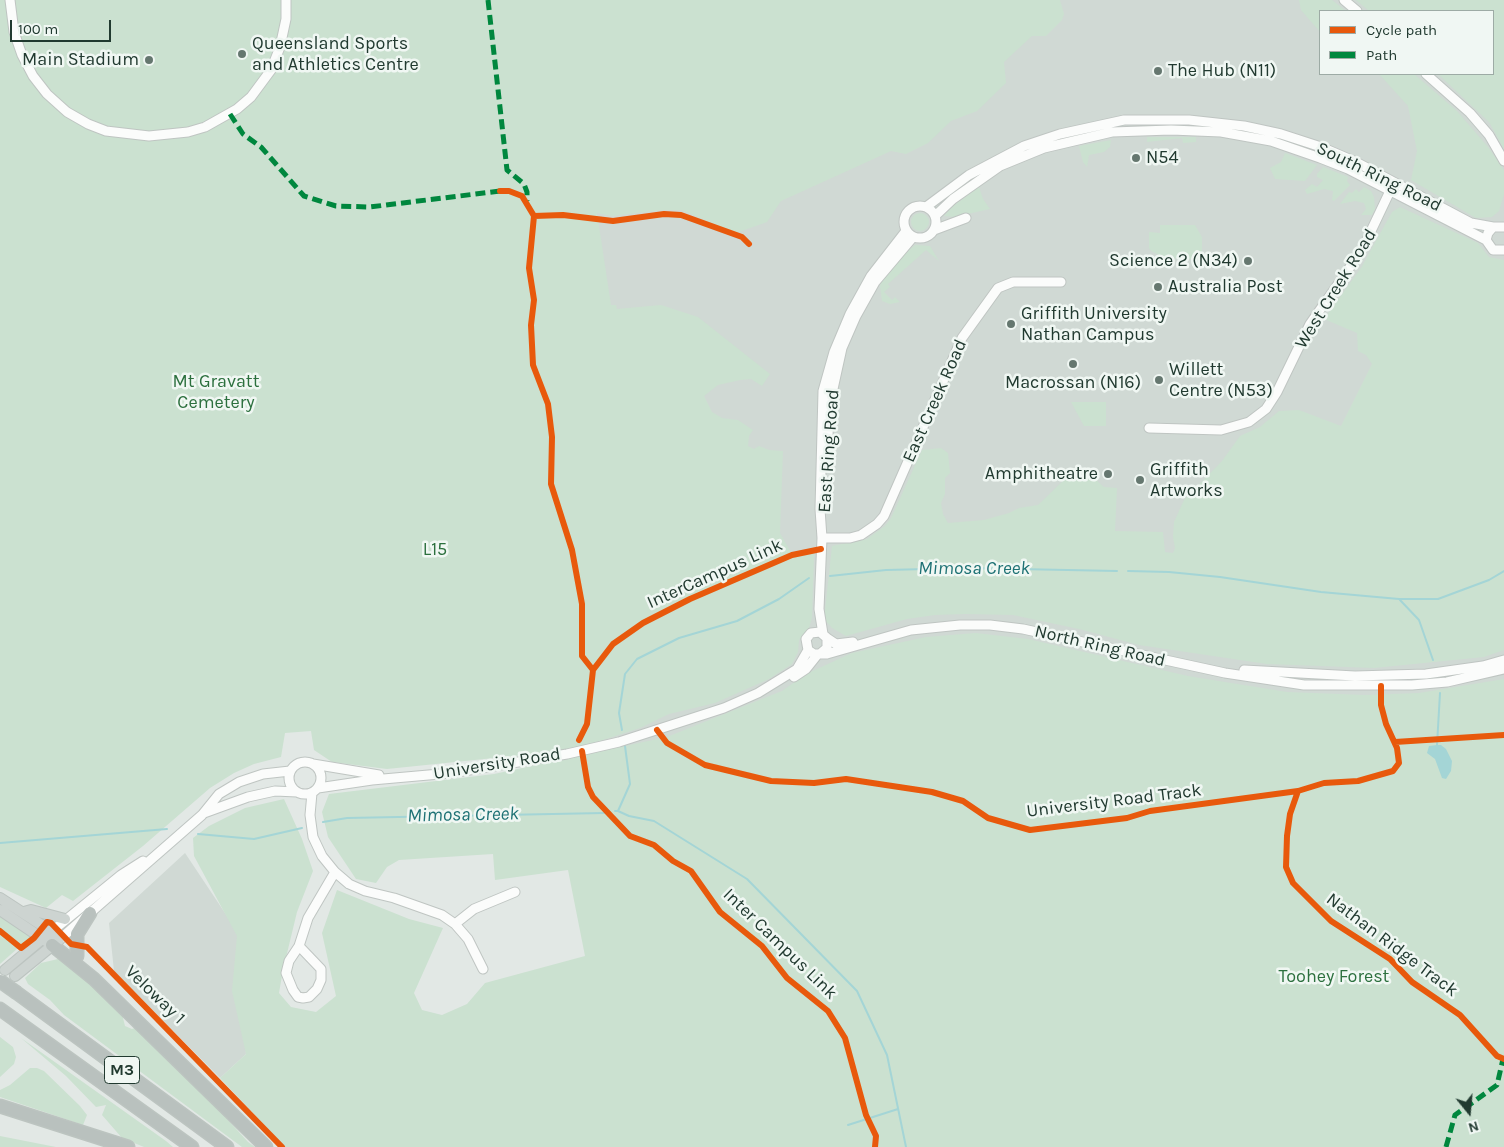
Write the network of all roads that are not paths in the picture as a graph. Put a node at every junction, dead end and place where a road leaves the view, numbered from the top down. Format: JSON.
{"nodes":[{"id":1,"x":10,"y":0,"type":"edge"},
{"id":2,"x":286,"y":0,"type":"edge"},
{"id":3,"x":1344,"y":0,"type":"edge"},
{"id":4,"x":1355,"y":10,"type":"edge"},
{"id":5,"x":1427,"y":75,"type":"edge"},
{"id":6,"x":1504,"y":161,"type":"edge"},
{"id":7,"x":1390,"y":191,"type":"junction"},
{"id":8,"x":926,"y":207,"type":"junction"},
{"id":9,"x":936,"y":217,"type":"junction"},
{"id":10,"x":1500,"y":224,"type":"edge"},
{"id":11,"x":934,"y":230,"type":"junction"},
{"id":12,"x":910,"y":234,"type":"junction"},
{"id":13,"x":1486,"y":240,"type":"junction"},
{"id":14,"x":1503,"y":251,"type":"edge"},
{"id":15,"x":1061,"y":282,"type":"dead end"},
{"id":16,"x":1149,"y":428,"type":"dead end"},
{"id":17,"x":822,"y":538,"type":"junction"},
{"id":18,"x":818,"y":609,"type":"junction"},
{"id":19,"x":811,"y":633,"type":"junction"},
{"id":20,"x":825,"y":636,"type":"junction"},
{"id":21,"x":808,"y":650,"type":"junction"},
{"id":22,"x":819,"y":654,"type":"junction"},
{"id":23,"x":1504,"y":660,"type":"edge"},
{"id":24,"x":1504,"y":669,"type":"edge"},
{"id":25,"x":1381,"y":676,"type":"junction"},
{"id":26,"x":1381,"y":686,"type":"junction"},
{"id":27,"x":760,"y":692,"type":"junction"},
{"id":28,"x":313,"y":764,"type":"junction"},
{"id":29,"x":290,"y":771,"type":"junction"},
{"id":30,"x":399,"y":777,"type":"junction"},
{"id":31,"x":315,"y":790,"type":"junction"},
{"id":32,"x":299,"y":793,"type":"junction"},
{"id":33,"x":202,"y":814,"type":"junction"},
{"id":34,"x":310,"y":815,"type":"junction"},
{"id":35,"x":156,"y":853,"type":"junction"},
{"id":36,"x":335,"y":872,"type":"junction"},
{"id":37,"x":516,"y":892,"type":"dead end"},
{"id":38,"x":0,"y":898,"type":"edge"},
{"id":39,"x":0,"y":910,"type":"edge"},
{"id":40,"x":23,"y":912,"type":"junction"},
{"id":41,"x":90,"y":913,"type":"junction"},
{"id":42,"x":65,"y":919,"type":"junction"},
{"id":43,"x":455,"y":924,"type":"junction"},
{"id":44,"x":51,"y":939,"type":"junction"},
{"id":45,"x":299,"y":946,"type":"junction"},
{"id":46,"x":77,"y":956,"type":"junction"},
{"id":47,"x":483,"y":969,"type":"dead end"},
{"id":48,"x":3,"y":976,"type":"edge"},
{"id":49,"x":15,"y":976,"type":"dead end"},
{"id":50,"x":94,"y":979,"type":"junction"},
{"id":51,"x":0,"y":1010,"type":"edge"},
{"id":52,"x":0,"y":1106,"type":"edge"},
{"id":53,"x":128,"y":1147,"type":"edge"},
{"id":54,"x":192,"y":1147,"type":"edge"},
{"id":55,"x":227,"y":1147,"type":"edge"},
{"id":56,"x":266,"y":1147,"type":"edge"}],
"edges":[{"from":1,"to":2,"type":"street"},
{"from":3,"to":4,"type":"street"},
{"from":5,"to":6,"type":"street"},
{"from":7,"to":9,"type":"street","name":"South Ring Road"},
{"from":7,"to":13,"type":"street","name":"South Ring Road"},
{"from":7,"to":16,"type":"street","name":"West Creek Road"},
{"from":8,"to":9,"type":"street"},
{"from":8,"to":10,"type":"street","name":"South Ring Road"},
{"from":8,"to":12,"type":"street"},
{"from":9,"to":11,"type":"street"},
{"from":9,"to":11,"type":"street"},
{"from":10,"to":13,"type":"street"},
{"from":11,"to":12,"type":"street"},
{"from":12,"to":17,"type":"street","name":"East Ring Road"},
{"from":12,"to":17,"type":"street","name":"East Ring Road"},
{"from":13,"to":14,"type":"street","name":"South Ring Road"},
{"from":15,"to":17,"type":"street","name":"East Creek Road"},
{"from":17,"to":18,"type":"street"},
{"from":18,"to":19,"type":"street"},
{"from":18,"to":20,"type":"street"},
{"from":19,"to":20,"type":"street"},
{"from":19,"to":21,"type":"street"},
{"from":20,"to":22,"type":"street"},
{"from":20,"to":25,"type":"street","name":"North Ring Road"},
{"from":21,"to":22,"type":"street"},
{"from":21,"to":27,"type":"street","name":"University Road"},
{"from":22,"to":26,"type":"street","name":"North Ring Road"},
{"from":22,"to":27,"type":"street"},
{"from":23,"to":25,"type":"street","name":"North Ring Road"},
{"from":24,"to":26,"type":"street","name":"North Ring Road"},
{"from":25,"to":26,"type":"street"},
{"from":27,"to":30,"type":"street","name":"University Road"},
{"from":28,"to":29,"type":"street"},
{"from":28,"to":30,"type":"street","name":"University Road"},
{"from":28,"to":31,"type":"street"},
{"from":29,"to":32,"type":"street"},
{"from":29,"to":33,"type":"street"},
{"from":30,"to":31,"type":"street","name":"University Road"},
{"from":31,"to":32,"type":"street"},
{"from":31,"to":34,"type":"street"},
{"from":32,"to":33,"type":"street"},
{"from":32,"to":34,"type":"street"},
{"from":33,"to":35,"type":"street"},
{"from":34,"to":36,"type":"street"},
{"from":35,"to":41,"type":"street"},
{"from":35,"to":42,"type":"street"},
{"from":36,"to":43,"type":"street"},
{"from":36,"to":45,"type":"street"},
{"from":37,"to":43,"type":"street"},
{"from":38,"to":40,"type":"main road"},
{"from":39,"to":44,"type":"main road"},
{"from":40,"to":42,"type":"main road"},
{"from":40,"to":44,"type":"main road"},
{"from":41,"to":44,"type":"street"},
{"from":41,"to":46,"type":"highway"},
{"from":42,"to":44,"type":"street"},
{"from":43,"to":47,"type":"street"},
{"from":44,"to":46,"type":"highway"},
{"from":44,"to":48,"type":"main road"},
{"from":44,"to":49,"type":"main road"},
{"from":44,"to":50,"type":"highway"},
{"from":45,"to":45,"type":"street"},
{"from":46,"to":50,"type":"highway"},
{"from":48,"to":55,"type":"highway","number":"M3","bridge":true},
{"from":50,"to":56,"type":"highway"},
{"from":51,"to":54,"type":"highway","number":"M3"},
{"from":52,"to":53,"type":"highway"}]}
